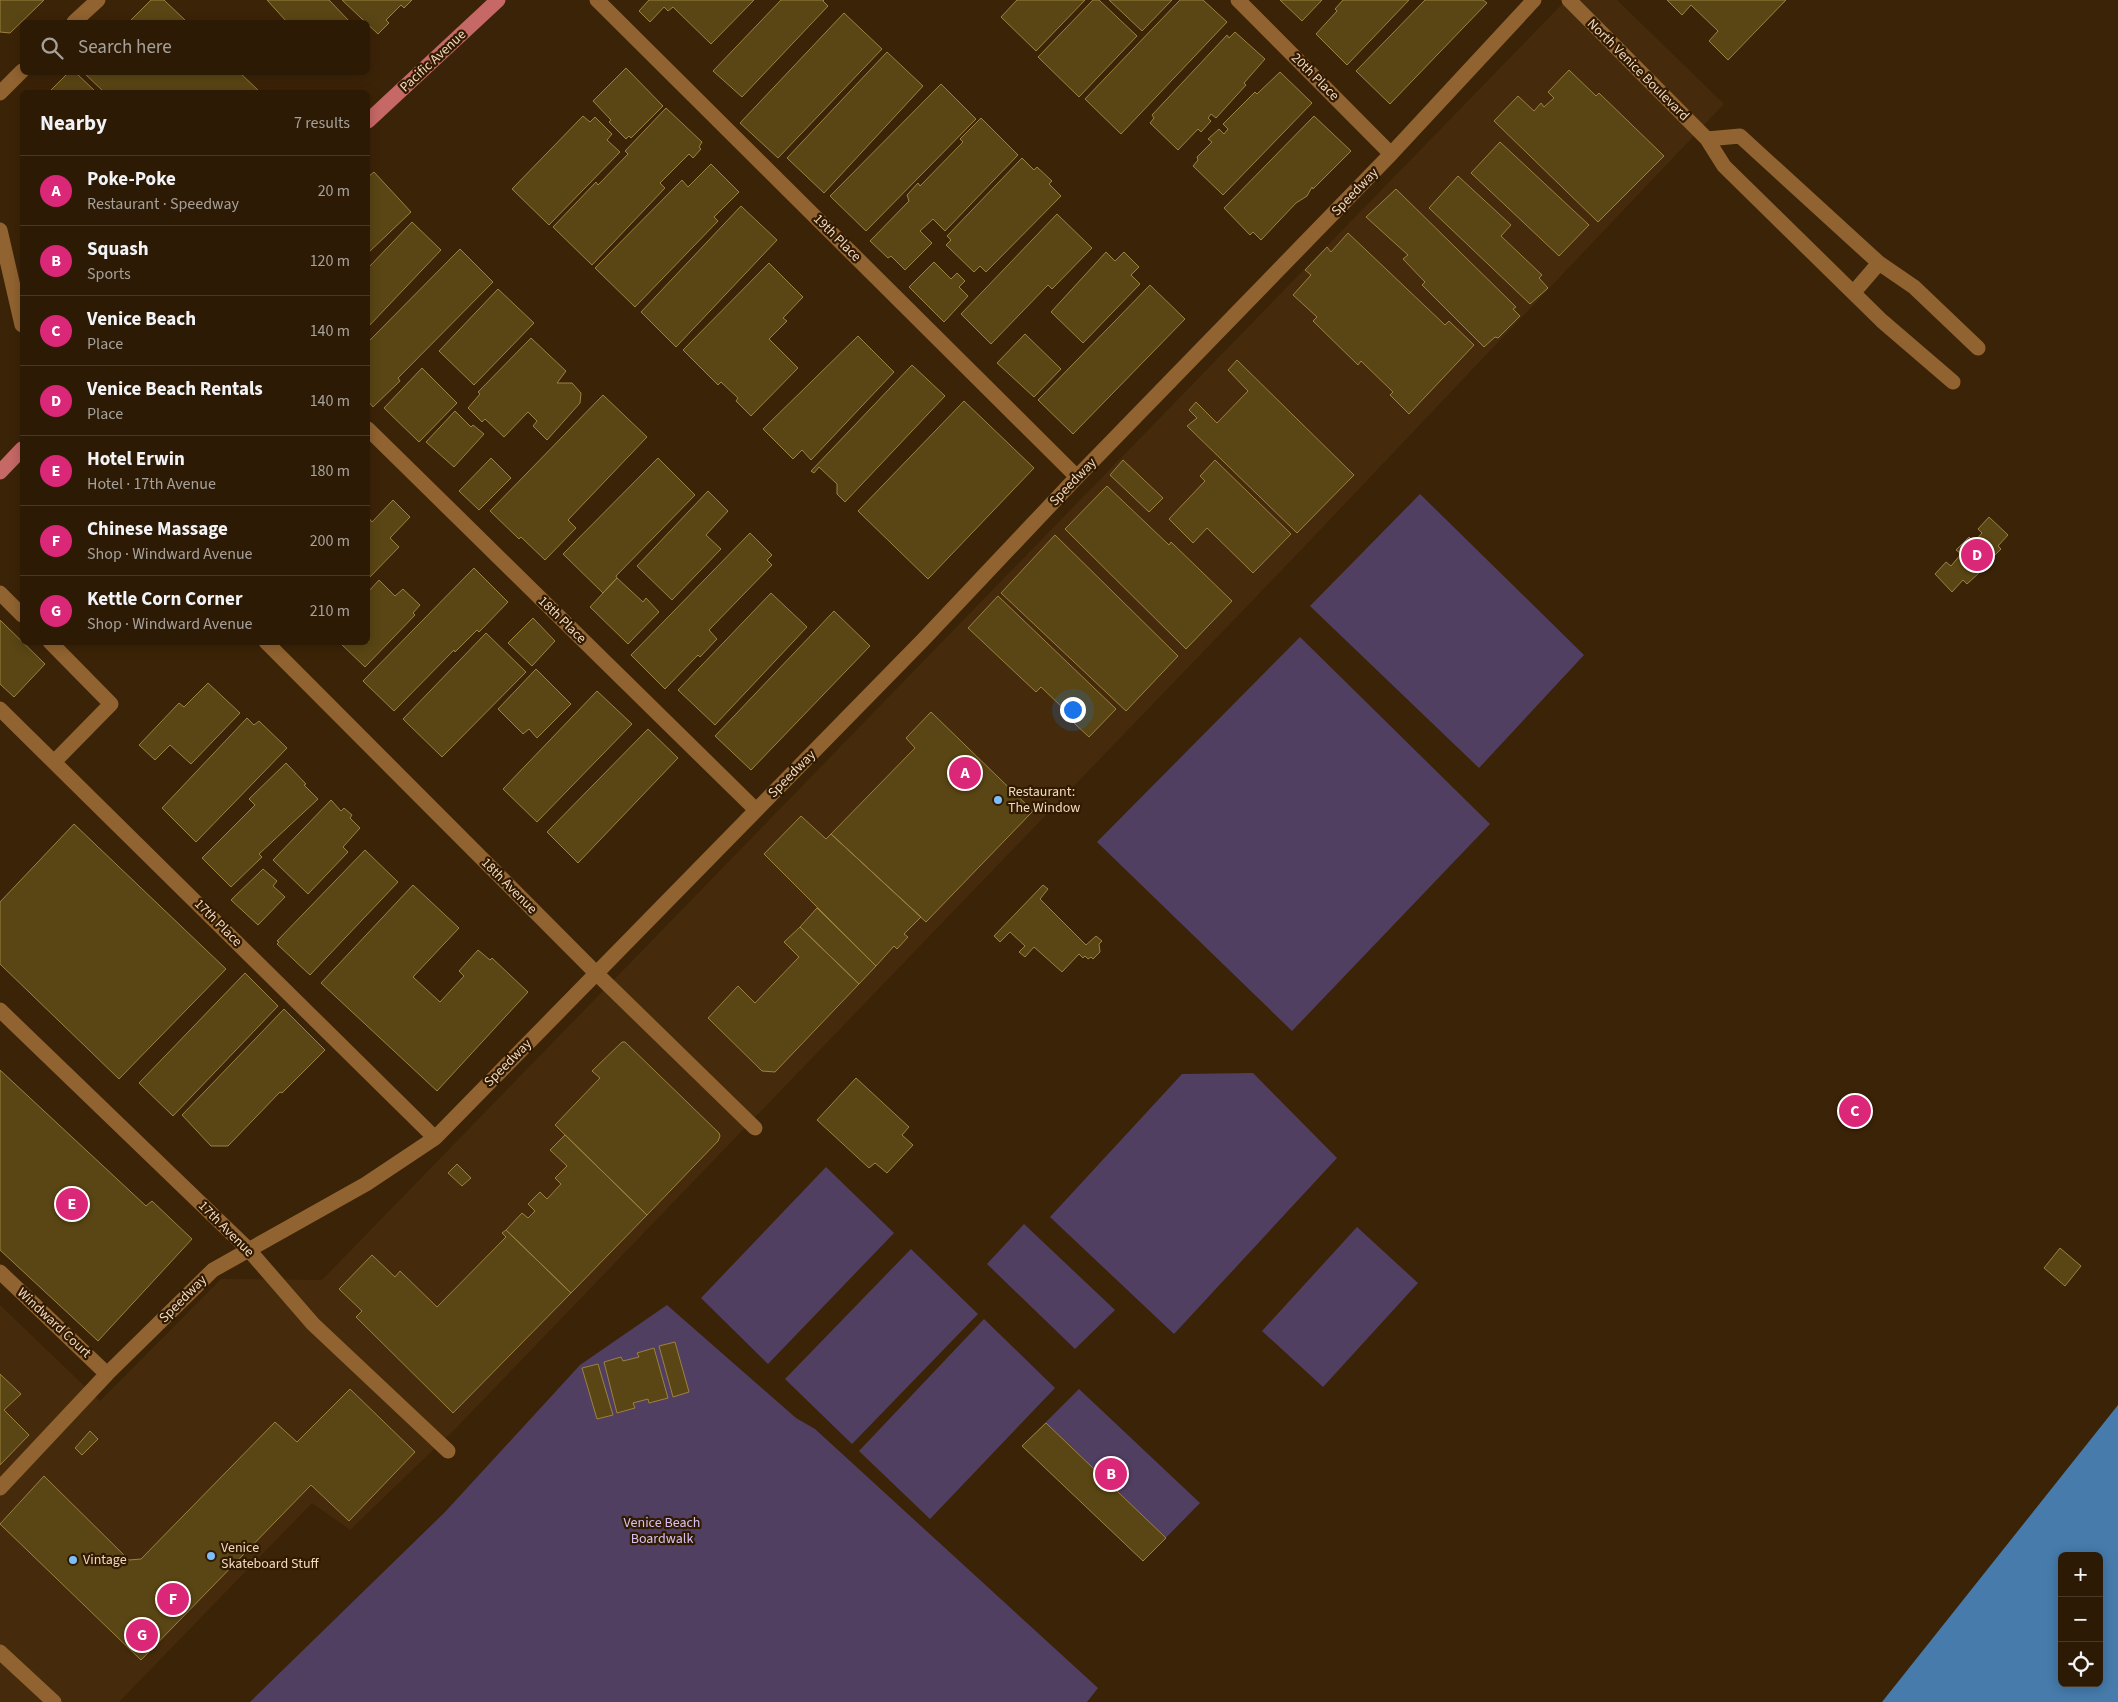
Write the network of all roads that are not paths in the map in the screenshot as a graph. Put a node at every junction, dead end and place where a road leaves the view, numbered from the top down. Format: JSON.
{"nodes":[{"id":1,"x":98,"y":0,"type":"edge"},
{"id":2,"x":498,"y":0,"type":"edge"},
{"id":3,"x":597,"y":0,"type":"edge"},
{"id":4,"x":1238,"y":0,"type":"edge"},
{"id":5,"x":1534,"y":0,"type":"edge"},
{"id":6,"x":1569,"y":0,"type":"edge"},
{"id":7,"x":76,"y":20,"type":"edge"},
{"id":8,"x":20,"y":73,"type":"edge"},
{"id":9,"x":0,"y":92,"type":"edge"},
{"id":10,"x":370,"y":119,"type":"edge"},
{"id":11,"x":1707,"y":139,"type":"junction"},
{"id":12,"x":1391,"y":154,"type":"junction"},
{"id":13,"x":0,"y":230,"type":"edge"},
{"id":14,"x":1878,"y":263,"type":"junction"},
{"id":15,"x":1854,"y":292,"type":"junction"},
{"id":16,"x":20,"y":316,"type":"edge"},
{"id":17,"x":1978,"y":348,"type":"dead end"},
{"id":18,"x":1953,"y":382,"type":"dead end"},
{"id":19,"x":370,"y":431,"type":"edge"},
{"id":20,"x":20,"y":451,"type":"edge"},
{"id":21,"x":0,"y":472,"type":"edge"},
{"id":22,"x":1077,"y":477,"type":"junction"},
{"id":23,"x":0,"y":593,"type":"edge"},
{"id":24,"x":20,"y":613,"type":"edge"},
{"id":25,"x":53,"y":645,"type":"edge"},
{"id":26,"x":269,"y":645,"type":"edge"},
{"id":27,"x":0,"y":709,"type":"edge"},
{"id":28,"x":55,"y":761,"type":"junction"},
{"id":29,"x":756,"y":810,"type":"junction"},
{"id":30,"x":597,"y":974,"type":"junction"},
{"id":31,"x":0,"y":1010,"type":"edge"},
{"id":32,"x":755,"y":1128,"type":"dead end"},
{"id":33,"x":435,"y":1138,"type":"junction"},
{"id":34,"x":248,"y":1249,"type":"junction"},
{"id":35,"x":0,"y":1272,"type":"edge"},
{"id":36,"x":108,"y":1374,"type":"junction"},
{"id":37,"x":448,"y":1451,"type":"dead end"},
{"id":38,"x":0,"y":1488,"type":"edge"},
{"id":39,"x":0,"y":1652,"type":"edge"},
{"id":40,"x":54,"y":1702,"type":"edge"}],
"edges":[{"from":1,"to":7,"type":"street"},
{"from":2,"to":10,"type":"main road","name":"Pacific Avenue"},
{"from":3,"to":22,"type":"street","name":"19th Place"},
{"from":4,"to":12,"type":"street","name":"20th Place"},
{"from":5,"to":12,"type":"street","name":"Speedway"},
{"from":6,"to":11,"type":"street","name":"North Venice Boulevard"},
{"from":8,"to":9,"type":"street"},
{"from":11,"to":14,"type":"street"},
{"from":11,"to":15,"type":"street","name":"North Venice Boulevard"},
{"from":12,"to":22,"type":"street","name":"Speedway"},
{"from":13,"to":16,"type":"street"},
{"from":14,"to":15,"type":"street"},
{"from":14,"to":17,"type":"street"},
{"from":15,"to":18,"type":"street","name":"North Venice Boulevard"},
{"from":19,"to":29,"type":"street","name":"18th Place"},
{"from":20,"to":21,"type":"main road"},
{"from":22,"to":29,"type":"street","name":"Speedway"},
{"from":23,"to":24,"type":"street"},
{"from":25,"to":28,"type":"street"},
{"from":26,"to":30,"type":"street","name":"18th Avenue"},
{"from":27,"to":28,"type":"street","name":"17th Place"},
{"from":28,"to":33,"type":"street","name":"17th Place"},
{"from":29,"to":30,"type":"street","name":"Speedway"},
{"from":30,"to":32,"type":"street","name":"18th Avenue"},
{"from":30,"to":33,"type":"street","name":"Speedway"},
{"from":31,"to":34,"type":"street","name":"17th Avenue"},
{"from":33,"to":34,"type":"street","name":"Speedway"},
{"from":34,"to":36,"type":"street","name":"Speedway"},
{"from":34,"to":37,"type":"street","name":"17th Avenue"},
{"from":35,"to":36,"type":"street","name":"Windward Court"},
{"from":36,"to":38,"type":"street","name":"Speedway"},
{"from":39,"to":40,"type":"street"}]}
